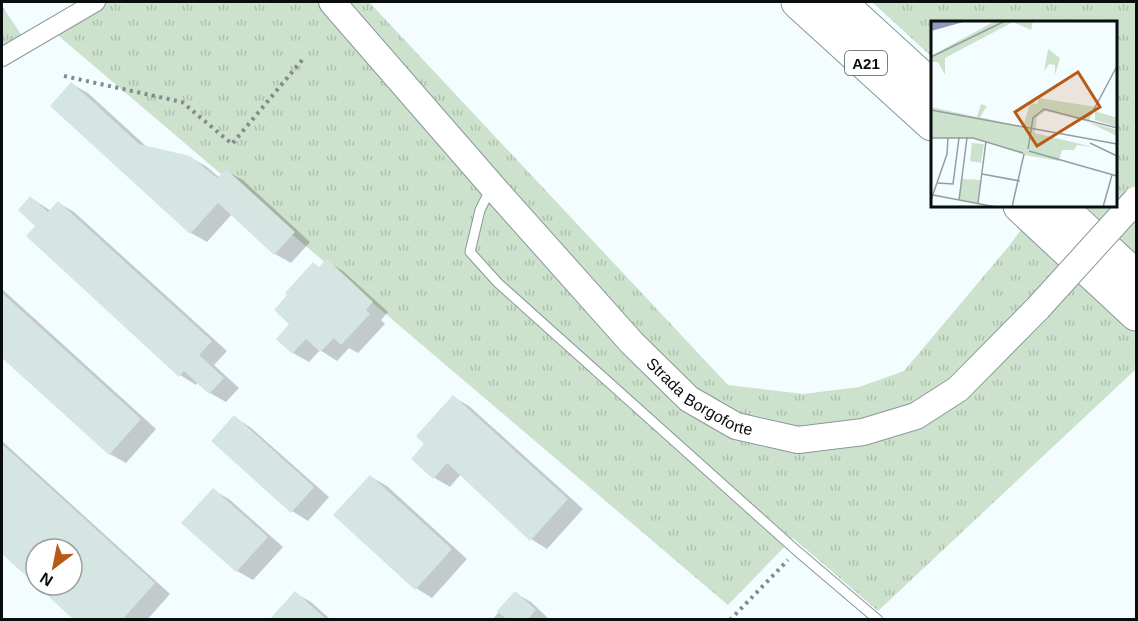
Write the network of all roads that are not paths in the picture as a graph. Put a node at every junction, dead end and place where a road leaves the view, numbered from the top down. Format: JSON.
{"nodes":[{"id":1,"x":96,"y":2,"type":"edge"},
{"id":2,"x":332,"y":2,"type":"edge"},
{"id":3,"x":798,"y":2,"type":"edge"},
{"id":4,"x":839,"y":2,"type":"edge"},
{"id":5,"x":2,"y":57,"type":"edge"},
{"id":6,"x":931,"y":85,"type":"edge"},
{"id":7,"x":931,"y":122,"type":"edge"},
{"id":8,"x":492,"y":186,"type":"junction"},
{"id":9,"x":1137,"y":200,"type":"edge"},
{"id":10,"x":1021,"y":207,"type":"edge"},
{"id":11,"x":1060,"y":207,"type":"edge"},
{"id":12,"x":1137,"y":277,"type":"edge"},
{"id":13,"x":1137,"y":315,"type":"edge"},
{"id":14,"x":878,"y":620,"type":"edge"}],
"edges":[{"from":1,"to":5,"type":"street"},
{"from":2,"to":8,"type":"main road","name":"Strada Borgoforte"},
{"from":3,"to":7,"type":"highway","number":"A21"},
{"from":4,"to":6,"type":"highway","number":"A21"},
{"from":8,"to":9,"type":"main road","name":"Strada Borgoforte","bridge":true},
{"from":8,"to":14,"type":"lane"},
{"from":10,"to":13,"type":"highway"},
{"from":11,"to":12,"type":"highway"}]}
